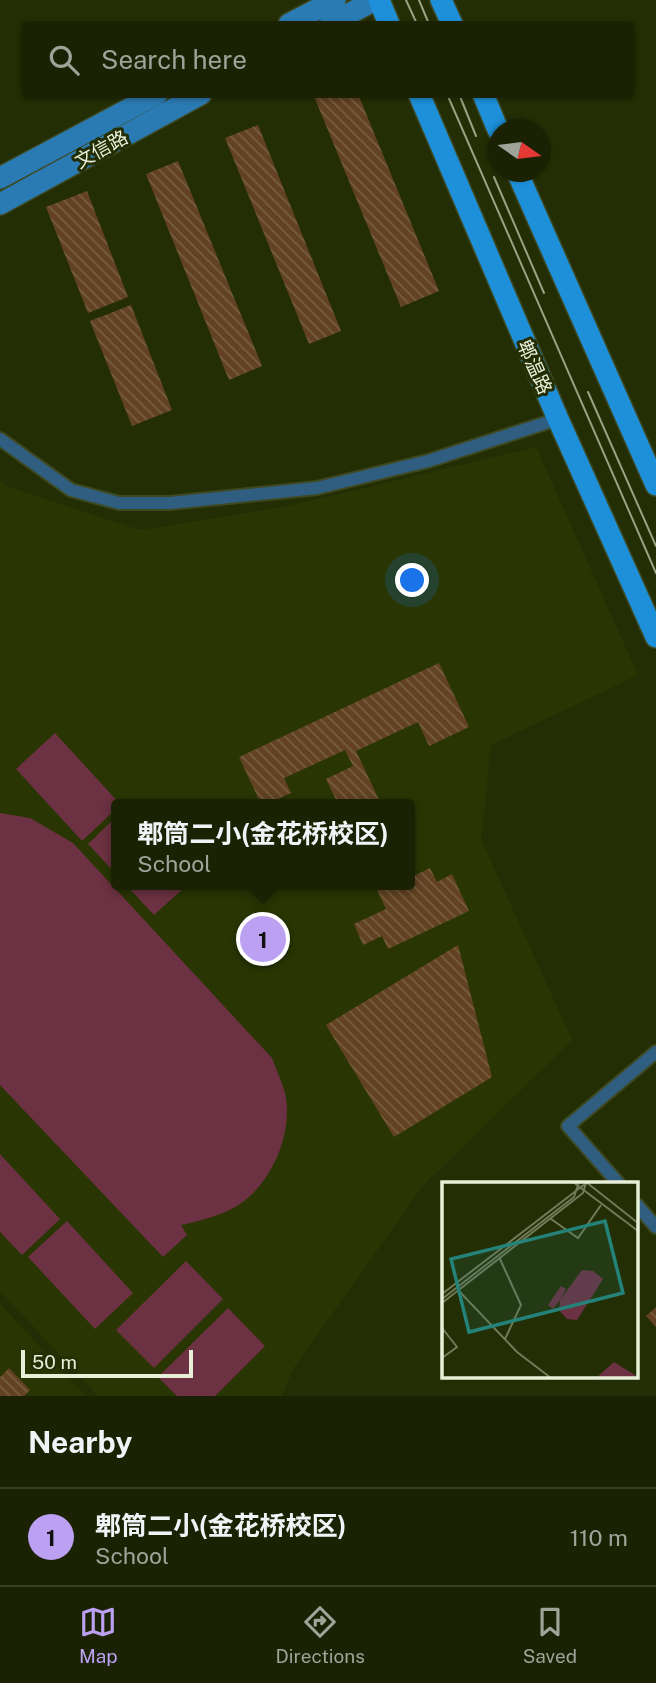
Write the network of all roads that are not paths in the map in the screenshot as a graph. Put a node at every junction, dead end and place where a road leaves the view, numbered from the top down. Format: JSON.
{"nodes":[{"id":1,"x":335,"y":0,"type":"edge"},
{"id":2,"x":377,"y":0,"type":"edge"},
{"id":3,"x":441,"y":0,"type":"edge"},
{"id":4,"x":295,"y":21,"type":"edge"},
{"id":5,"x":336,"y":21,"type":"edge"},
{"id":6,"x":388,"y":21,"type":"edge"},
{"id":7,"x":451,"y":21,"type":"edge"},
{"id":8,"x":149,"y":98,"type":"edge"},
{"id":9,"x":194,"y":98,"type":"edge"},
{"id":10,"x":421,"y":98,"type":"edge"},
{"id":11,"x":485,"y":98,"type":"edge"},
{"id":12,"x":494,"y":119,"type":"edge"},
{"id":13,"x":0,"y":177,"type":"edge"},
{"id":14,"x":521,"y":182,"type":"edge"},
{"id":15,"x":0,"y":204,"type":"edge"},
{"id":16,"x":558,"y":419,"type":"junction"},
{"id":17,"x":0,"y":439,"type":"edge"},
{"id":18,"x":656,"y":485,"type":"edge"},
{"id":19,"x":656,"y":637,"type":"edge"},
{"id":20,"x":656,"y":1052,"type":"edge"},
{"id":21,"x":617,"y":1182,"type":"edge"},
{"id":22,"x":638,"y":1206,"type":"edge"},
{"id":23,"x":656,"y":1227,"type":"edge"}],
"edges":[{"from":1,"to":4,"type":"main road"},
{"from":2,"to":5,"type":"main road"},
{"from":2,"to":6,"type":"main road"},
{"from":3,"to":7,"type":"main road"},
{"from":8,"to":13,"type":"main road"},
{"from":9,"to":15,"type":"main road","name":"文信路"},
{"from":10,"to":16,"type":"main road","name":"郫温路"},
{"from":11,"to":12,"type":"main road"},
{"from":14,"to":18,"type":"main road"},
{"from":16,"to":17,"type":"lane"},
{"from":16,"to":19,"type":"main road","name":"郫温路"},
{"from":20,"to":21,"type":"lane"},
{"from":22,"to":23,"type":"lane"}]}
